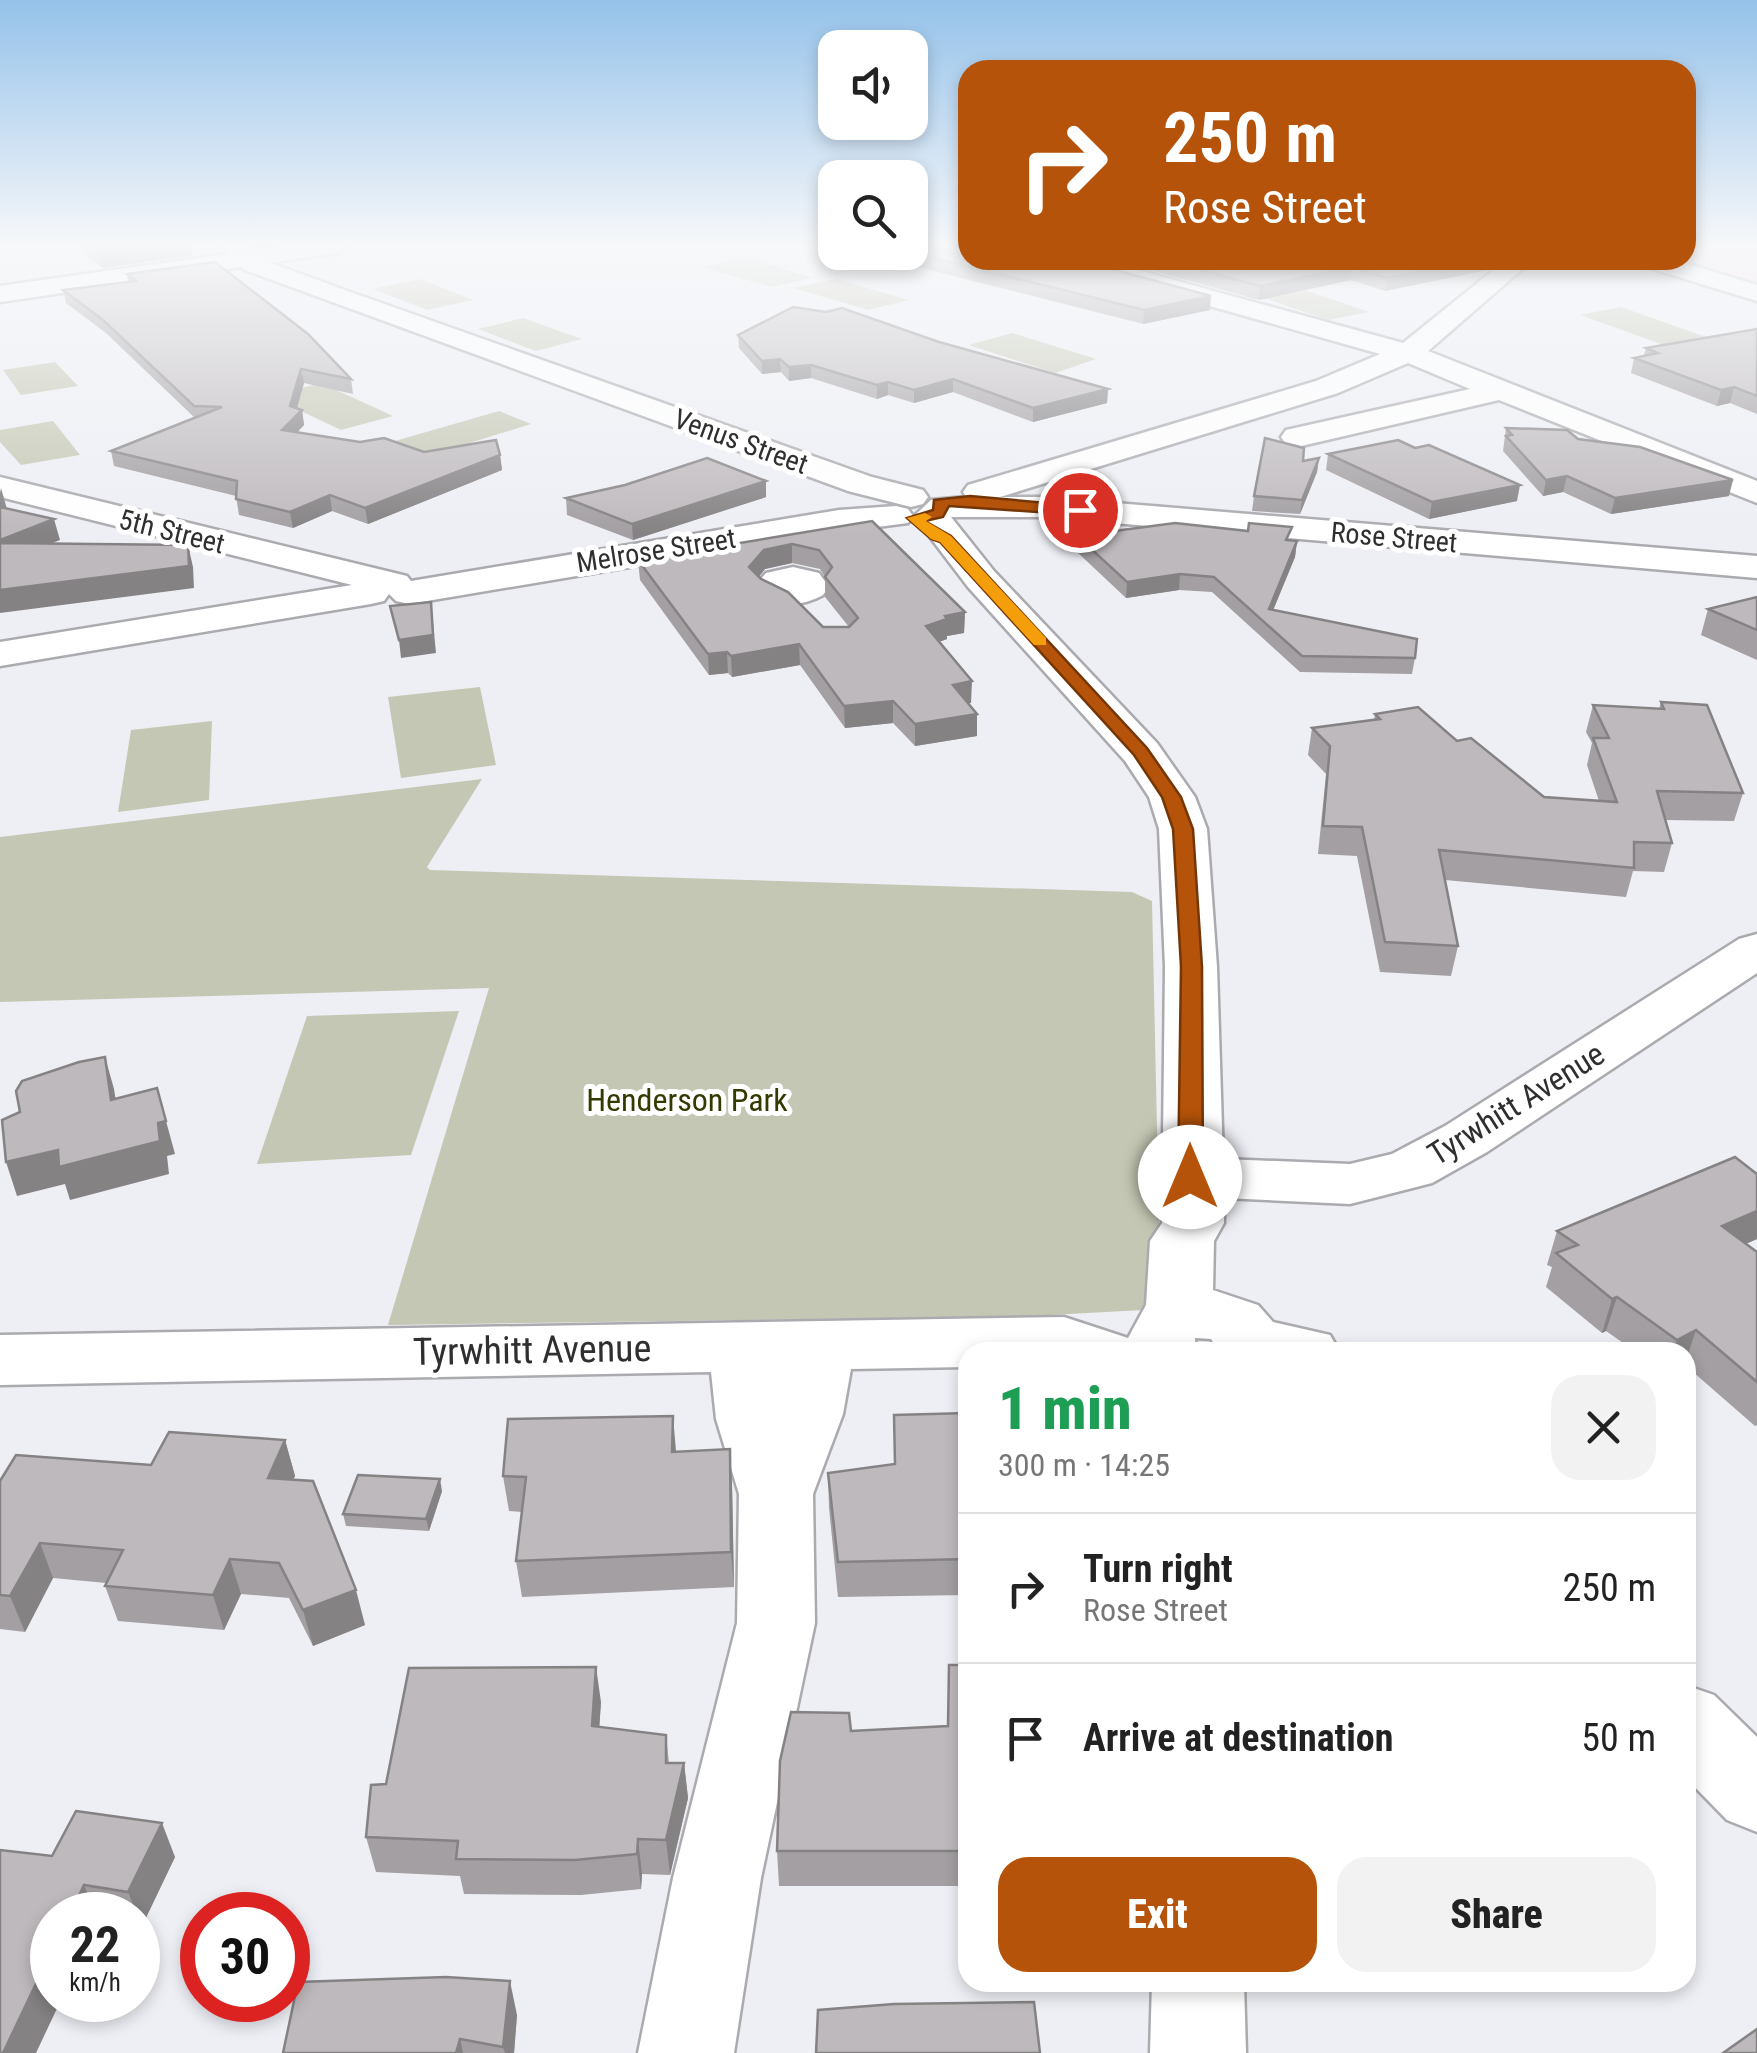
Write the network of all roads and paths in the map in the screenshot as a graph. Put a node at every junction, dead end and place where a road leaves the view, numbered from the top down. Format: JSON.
{"nodes":[{"id":1,"x":461,"y":342,"type":"edge"},
{"id":2,"x":1368,"y":342,"type":"edge"},
{"id":3,"x":1422,"y":342,"type":"edge"},
{"id":4,"x":1408,"y":353,"type":"junction"},
{"id":5,"x":1504,"y":390,"type":"junction"},
{"id":6,"x":1297,"y":437,"type":"dead end"},
{"id":7,"x":0,"y":486,"type":"edge"},
{"id":8,"x":1757,"y":493,"type":"edge"},
{"id":9,"x":1023,"y":494,"type":"junction"},
{"id":10,"x":914,"y":508,"type":"junction"},
{"id":11,"x":743,"y":536,"type":"junction"},
{"id":12,"x":1757,"y":567,"type":"edge"},
{"id":13,"x":383,"y":588,"type":"junction"},
{"id":14,"x":822,"y":622,"type":"edge"},
{"id":15,"x":0,"y":654,"type":"edge"},
{"id":16,"x":1757,"y":950,"type":"edge"},
{"id":17,"x":1192,"y":1200,"type":"junction"},
{"id":18,"x":1222,"y":1337,"type":"edge"},
{"id":19,"x":1081,"y":1342,"type":"edge"},
{"id":20,"x":821,"y":1346,"type":"junction"},
{"id":21,"x":742,"y":1347,"type":"junction"},
{"id":22,"x":958,"y":1347,"type":"edge"},
{"id":23,"x":0,"y":1360,"type":"edge"},
{"id":24,"x":776,"y":1494,"type":"junction"},
{"id":25,"x":1696,"y":1732,"type":"edge"},
{"id":26,"x":1757,"y":1793,"type":"edge"},
{"id":27,"x":1198,"y":1992,"type":"edge"},
{"id":28,"x":686,"y":2053,"type":"edge"},
{"id":29,"x":1198,"y":2053,"type":"edge"}],
"edges":[{"from":1,"to":10,"type":"street","name":"Venus Street"},
{"from":2,"to":4,"type":"street"},
{"from":3,"to":4,"type":"street"},
{"from":4,"to":5,"type":"street"},
{"from":4,"to":9,"type":"street"},
{"from":5,"to":6,"type":"street"},
{"from":5,"to":8,"type":"street"},
{"from":7,"to":13,"type":"street","name":"5th Street"},
{"from":9,"to":10,"type":"street","name":"Rose Street"},
{"from":9,"to":12,"type":"street","name":"Rose Street"},
{"from":10,"to":11,"type":"street","name":"Melrose Street"},
{"from":10,"to":17,"type":"street","name":"Venus Street"},
{"from":11,"to":13,"type":"street","name":"Melrose Street"},
{"from":11,"to":14,"type":"street"},
{"from":13,"to":15,"type":"street","name":"Melrose Street"},
{"from":16,"to":17,"type":"street","name":"Tyrwhitt Avenue"},
{"from":17,"to":18,"type":"street"},
{"from":18,"to":19,"type":"street","name":"Tyrwhitt Avenue"},
{"from":20,"to":21,"type":"street","name":"Tyrwhitt Avenue"},
{"from":20,"to":22,"type":"street","name":"Tyrwhitt Avenue"},
{"from":20,"to":24,"type":"street"},
{"from":21,"to":23,"type":"street","name":"Tyrwhitt Avenue"},
{"from":21,"to":24,"type":"street"},
{"from":24,"to":28,"type":"street"},
{"from":25,"to":26,"type":"street"},
{"from":27,"to":29,"type":"street"}]}
